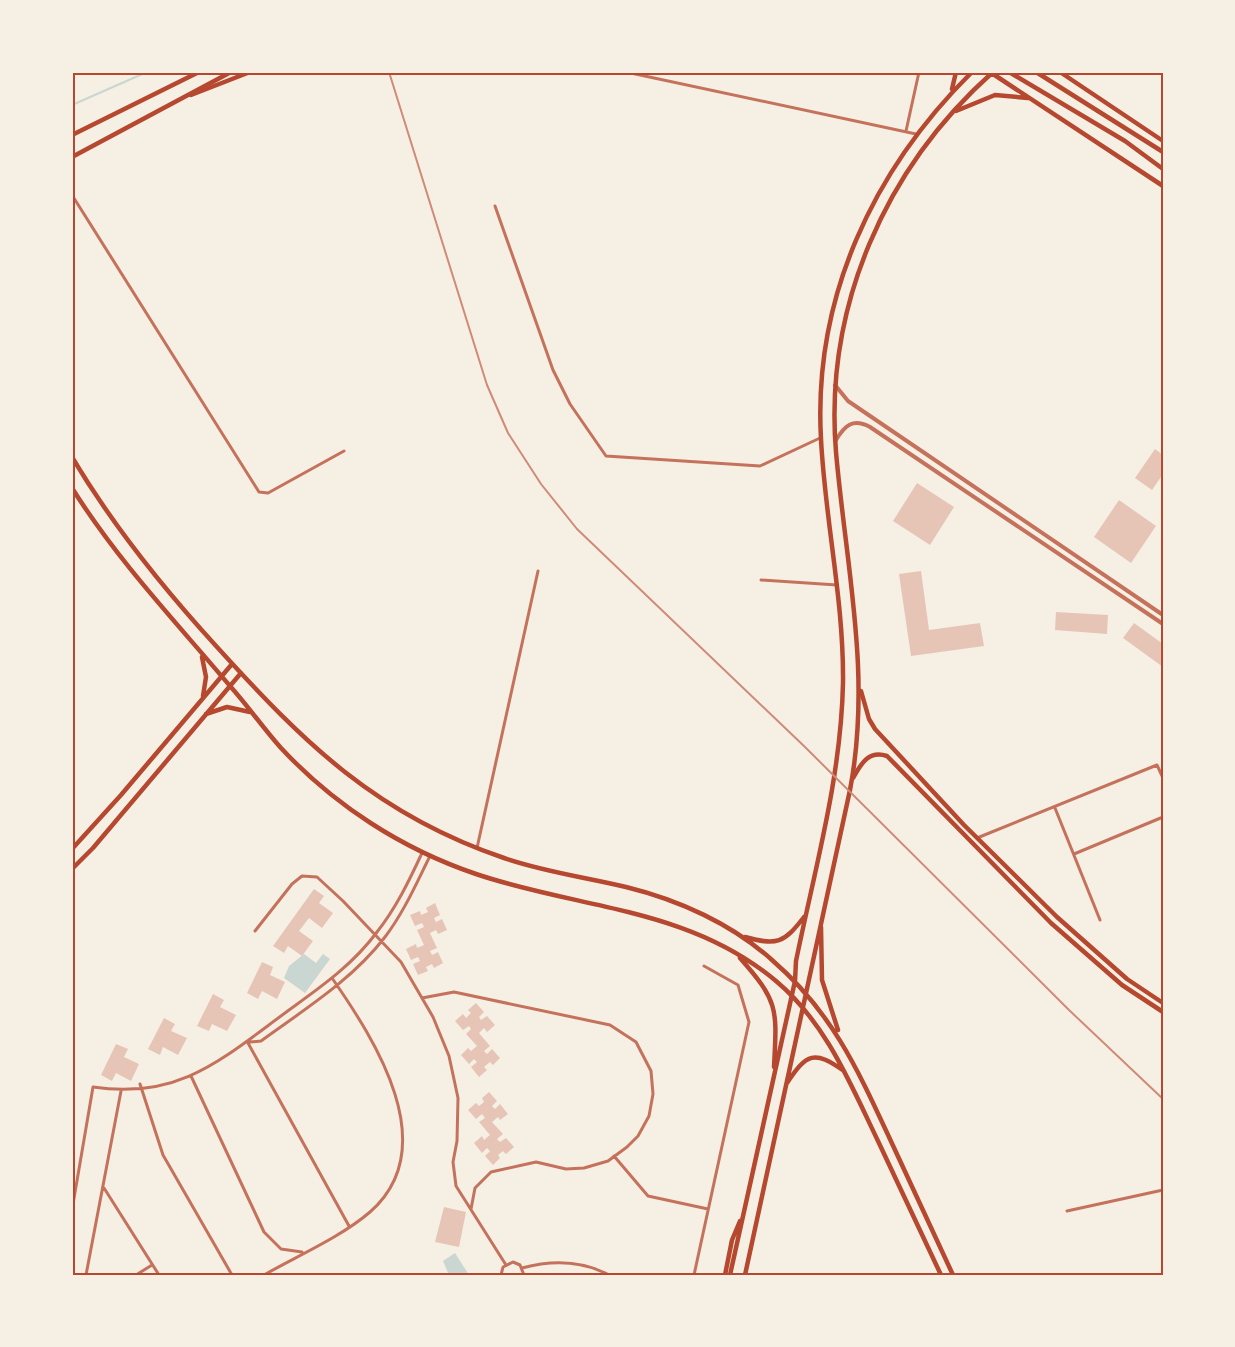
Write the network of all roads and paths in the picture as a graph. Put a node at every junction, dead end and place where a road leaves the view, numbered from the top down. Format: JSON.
{"nodes":[{"id":1,"x":199,"y":72,"type":"edge"},
{"id":2,"x":231,"y":72,"type":"edge"},
{"id":3,"x":250,"y":72,"type":"edge"},
{"id":4,"x":626,"y":72,"type":"edge"},
{"id":5,"x":919,"y":72,"type":"edge"},
{"id":6,"x":956,"y":72,"type":"edge"},
{"id":7,"x":972,"y":72,"type":"edge"},
{"id":8,"x":992,"y":72,"type":"edge"},
{"id":9,"x":1010,"y":72,"type":"edge"},
{"id":10,"x":1036,"y":72,"type":"edge"},
{"id":11,"x":1060,"y":72,"type":"edge"},
{"id":12,"x":1067,"y":72,"type":"edge"},
{"id":13,"x":1072,"y":80,"type":"junction"},
{"id":14,"x":950,"y":95,"type":"junction"},
{"id":15,"x":177,"y":101,"type":"junction"},
{"id":16,"x":1037,"y":102,"type":"junction"},
{"id":17,"x":953,"y":112,"type":"junction"},
{"id":18,"x":906,"y":131,"type":"junction"},
{"id":19,"x":916,"y":134,"type":"junction"},
{"id":20,"x":72,"y":135,"type":"edge"},
{"id":21,"x":1163,"y":141,"type":"edge"},
{"id":22,"x":1163,"y":152,"type":"edge"},
{"id":23,"x":72,"y":157,"type":"edge"},
{"id":24,"x":1163,"y":169,"type":"edge"},
{"id":25,"x":1163,"y":186,"type":"edge"},
{"id":26,"x":72,"y":195,"type":"edge"},
{"id":27,"x":495,"y":206,"type":"dead end"},
{"id":28,"x":835,"y":385,"type":"junction"},
{"id":29,"x":821,"y":438,"type":"junction"},
{"id":30,"x":835,"y":441,"type":"junction"},
{"id":31,"x":344,"y":451,"type":"dead end"},
{"id":32,"x":72,"y":457,"type":"edge"},
{"id":33,"x":72,"y":488,"type":"edge"},
{"id":34,"x":538,"y":571,"type":"dead end"},
{"id":35,"x":761,"y":580,"type":"dead end"},
{"id":36,"x":837,"y":585,"type":"junction"},
{"id":37,"x":1163,"y":615,"type":"edge"},
{"id":38,"x":1163,"y":624,"type":"edge"},
{"id":39,"x":200,"y":652,"type":"junction"},
{"id":40,"x":232,"y":664,"type":"junction"},
{"id":41,"x":241,"y":673,"type":"junction"},
{"id":42,"x":221,"y":676,"type":"junction"},
{"id":43,"x":230,"y":685,"type":"junction"},
{"id":44,"x":861,"y":691,"type":"junction"},
{"id":45,"x":199,"y":702,"type":"junction"},
{"id":46,"x":252,"y":712,"type":"junction"},
{"id":47,"x":204,"y":715,"type":"junction"},
{"id":48,"x":853,"y":778,"type":"junction"},
{"id":49,"x":1163,"y":778,"type":"edge"},
{"id":50,"x":1055,"y":808,"type":"junction"},
{"id":51,"x":1163,"y":817,"type":"edge"},
{"id":52,"x":977,"y":838,"type":"junction"},
{"id":53,"x":477,"y":848,"type":"junction"},
{"id":54,"x":72,"y":849,"type":"edge"},
{"id":55,"x":423,"y":852,"type":"junction"},
{"id":56,"x":1074,"y":854,"type":"junction"},
{"id":57,"x":430,"y":855,"type":"junction"},
{"id":58,"x":72,"y":869,"type":"edge"},
{"id":59,"x":806,"y":915,"type":"junction"},
{"id":60,"x":820,"y":918,"type":"junction"},
{"id":61,"x":1100,"y":920,"type":"dead end"},
{"id":62,"x":255,"y":931,"type":"dead end"},
{"id":63,"x":375,"y":935,"type":"junction"},
{"id":64,"x":740,"y":935,"type":"junction"},
{"id":65,"x":381,"y":941,"type":"junction"},
{"id":66,"x":736,"y":953,"type":"junction"},
{"id":67,"x":704,"y":966,"type":"dead end"},
{"id":68,"x":332,"y":978,"type":"junction"},
{"id":69,"x":795,"y":981,"type":"junction"},
{"id":70,"x":337,"y":985,"type":"junction"},
{"id":71,"x":805,"y":992,"type":"junction"},
{"id":72,"x":792,"y":995,"type":"junction"},
{"id":73,"x":422,"y":998,"type":"junction"},
{"id":74,"x":1163,"y":1003,"type":"edge"},
{"id":75,"x":802,"y":1006,"type":"junction"},
{"id":76,"x":1163,"y":1012,"type":"edge"},
{"id":77,"x":841,"y":1038,"type":"junction"},
{"id":78,"x":248,"y":1043,"type":"junction"},
{"id":79,"x":845,"y":1072,"type":"junction"},
{"id":80,"x":191,"y":1076,"type":"junction"},
{"id":81,"x":773,"y":1081,"type":"junction"},
{"id":82,"x":140,"y":1084,"type":"dead end"},
{"id":83,"x":786,"y":1085,"type":"junction"},
{"id":84,"x":142,"y":1091,"type":"junction"},
{"id":85,"x":121,"y":1092,"type":"junction"},
{"id":86,"x":615,"y":1156,"type":"junction"},
{"id":87,"x":103,"y":1186,"type":"junction"},
{"id":88,"x":1163,"y":1190,"type":"edge"},
{"id":89,"x":745,"y":1207,"type":"junction"},
{"id":90,"x":708,"y":1209,"type":"junction"},
{"id":91,"x":72,"y":1210,"type":"edge"},
{"id":92,"x":471,"y":1210,"type":"junction"},
{"id":93,"x":1066,"y":1211,"type":"dead end"},
{"id":94,"x":349,"y":1226,"type":"junction"},
{"id":95,"x":304,"y":1252,"type":"junction"},
{"id":96,"x":152,"y":1264,"type":"junction"},
{"id":97,"x":506,"y":1264,"type":"junction"},
{"id":98,"x":522,"y":1268,"type":"junction"},
{"id":99,"x":86,"y":1275,"type":"edge"},
{"id":100,"x":136,"y":1275,"type":"edge"},
{"id":101,"x":159,"y":1275,"type":"edge"},
{"id":102,"x":232,"y":1275,"type":"edge"},
{"id":103,"x":264,"y":1275,"type":"edge"},
{"id":104,"x":501,"y":1275,"type":"edge"},
{"id":105,"x":524,"y":1275,"type":"edge"},
{"id":106,"x":609,"y":1275,"type":"edge"},
{"id":107,"x":694,"y":1275,"type":"edge"},
{"id":108,"x":725,"y":1275,"type":"edge"},
{"id":109,"x":730,"y":1275,"type":"edge"},
{"id":110,"x":747,"y":1275,"type":"edge"},
{"id":111,"x":941,"y":1275,"type":"edge"},
{"id":112,"x":953,"y":1275,"type":"edge"}],
"edges":[{"from":1,"to":20,"type":"main road"},
{"from":2,"to":15,"type":"main road"},
{"from":3,"to":15,"type":"main road"},
{"from":4,"to":18,"type":"street"},
{"from":5,"to":18,"type":"street"},
{"from":6,"to":14,"type":"main road"},
{"from":7,"to":14,"type":"main road"},
{"from":8,"to":16,"type":"main road"},
{"from":8,"to":17,"type":"main road"},
{"from":9,"to":24,"type":"main road"},
{"from":10,"to":22,"type":"main road"},
{"from":11,"to":13,"type":"main road"},
{"from":12,"to":13,"type":"main road"},
{"from":13,"to":21,"type":"main road"},
{"from":14,"to":19,"type":"main road"},
{"from":15,"to":23,"type":"main road"},
{"from":16,"to":17,"type":"main road"},
{"from":16,"to":25,"type":"main road"},
{"from":17,"to":28,"type":"main road"},
{"from":18,"to":19,"type":"street"},
{"from":19,"to":29,"type":"main road"},
{"from":26,"to":31,"type":"street"},
{"from":27,"to":29,"type":"street"},
{"from":28,"to":30,"type":"main road"},
{"from":28,"to":37,"type":"street"},
{"from":29,"to":36,"type":"main road"},
{"from":30,"to":38,"type":"street"},
{"from":30,"to":44,"type":"main road"},
{"from":32,"to":40,"type":"main road"},
{"from":33,"to":39,"type":"main road"},
{"from":34,"to":53,"type":"street"},
{"from":35,"to":36,"type":"street"},
{"from":36,"to":59,"type":"main road"},
{"from":39,"to":42,"type":"main road"},
{"from":39,"to":45,"type":"main road"},
{"from":40,"to":41,"type":"main road"},
{"from":40,"to":42,"type":"main road"},
{"from":41,"to":43,"type":"main road"},
{"from":41,"to":53,"type":"main road"},
{"from":42,"to":43,"type":"main road"},
{"from":42,"to":45,"type":"main road"},
{"from":43,"to":46,"type":"main road"},
{"from":43,"to":47,"type":"main road"},
{"from":44,"to":48,"type":"main road"},
{"from":44,"to":52,"type":"main road"},
{"from":45,"to":54,"type":"main road"},
{"from":46,"to":47,"type":"main road"},
{"from":46,"to":55,"type":"main road"},
{"from":47,"to":58,"type":"main road"},
{"from":48,"to":60,"type":"main road"},
{"from":48,"to":76,"type":"main road"},
{"from":49,"to":50,"type":"street"},
{"from":50,"to":52,"type":"street"},
{"from":50,"to":56,"type":"street"},
{"from":51,"to":56,"type":"street"},
{"from":52,"to":74,"type":"main road"},
{"from":53,"to":64,"type":"main road"},
{"from":55,"to":57,"type":"main road"},
{"from":55,"to":63,"type":"street"},
{"from":56,"to":61,"type":"street"},
{"from":57,"to":65,"type":"street"},
{"from":57,"to":66,"type":"main road"},
{"from":59,"to":64,"type":"main road"},
{"from":59,"to":69,"type":"main road"},
{"from":60,"to":71,"type":"main road"},
{"from":60,"to":77,"type":"main road"},
{"from":62,"to":63,"type":"street"},
{"from":63,"to":65,"type":"street"},
{"from":63,"to":68,"type":"street"},
{"from":64,"to":69,"type":"main road"},
{"from":65,"to":70,"type":"street"},
{"from":65,"to":73,"type":"street"},
{"from":66,"to":72,"type":"main road"},
{"from":66,"to":81,"type":"main road"},
{"from":67,"to":90,"type":"street"},
{"from":68,"to":70,"type":"street"},
{"from":68,"to":78,"type":"street"},
{"from":69,"to":71,"type":"main road"},
{"from":69,"to":72,"type":"main road"},
{"from":70,"to":78,"type":"street"},
{"from":70,"to":94,"type":"street"},
{"from":71,"to":75,"type":"main road"},
{"from":71,"to":77,"type":"main road"},
{"from":72,"to":75,"type":"main road"},
{"from":72,"to":81,"type":"main road"},
{"from":73,"to":86,"type":"street"},
{"from":73,"to":92,"type":"street"},
{"from":75,"to":79,"type":"main road"},
{"from":75,"to":83,"type":"main road"},
{"from":77,"to":112,"type":"main road"},
{"from":78,"to":80,"type":"street"},
{"from":78,"to":94,"type":"street"},
{"from":79,"to":83,"type":"main road"},
{"from":79,"to":111,"type":"main road"},
{"from":80,"to":84,"type":"street"},
{"from":80,"to":95,"type":"street"},
{"from":81,"to":89,"type":"main road"},
{"from":82,"to":84,"type":"street"},
{"from":83,"to":110,"type":"main road"},
{"from":84,"to":85,"type":"street"},
{"from":84,"to":102,"type":"street"},
{"from":85,"to":87,"type":"street"},
{"from":85,"to":91,"type":"street"},
{"from":86,"to":90,"type":"street"},
{"from":86,"to":92,"type":"street"},
{"from":87,"to":96,"type":"street"},
{"from":87,"to":99,"type":"street"},
{"from":88,"to":93,"type":"street"},
{"from":89,"to":108,"type":"main road"},
{"from":89,"to":109,"type":"main road"},
{"from":90,"to":107,"type":"street"},
{"from":92,"to":97,"type":"street"},
{"from":94,"to":95,"type":"street"},
{"from":95,"to":103,"type":"street"},
{"from":96,"to":100,"type":"street"},
{"from":96,"to":101,"type":"street"},
{"from":97,"to":98,"type":"street"},
{"from":97,"to":104,"type":"street"},
{"from":98,"to":105,"type":"street"},
{"from":98,"to":106,"type":"street"}]}
